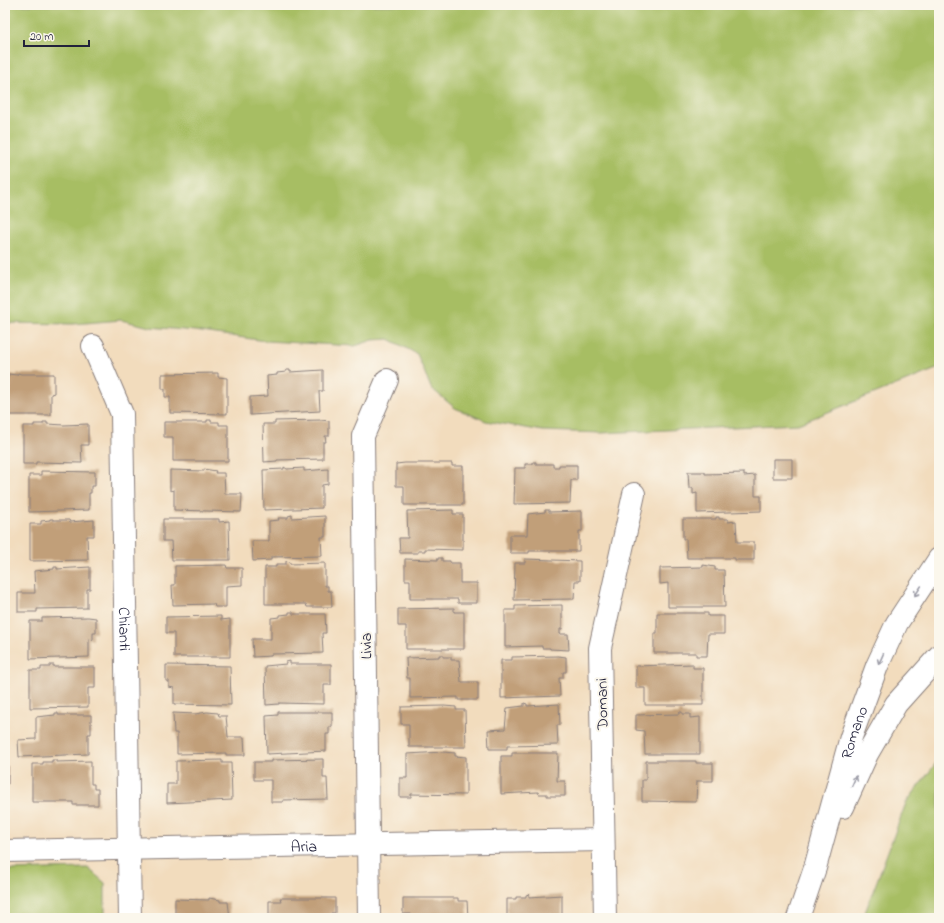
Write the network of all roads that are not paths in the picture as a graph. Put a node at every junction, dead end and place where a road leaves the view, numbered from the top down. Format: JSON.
{"nodes":[{"id":1,"x":93,"y":346,"type":"dead end"},
{"id":2,"x":387,"y":380,"type":"dead end"},
{"id":3,"x":634,"y":494,"type":"dead end"},
{"id":4,"x":939,"y":559,"type":"edge"},
{"id":5,"x":939,"y":656,"type":"edge"},
{"id":6,"x":604,"y":840,"type":"junction"},
{"id":7,"x":368,"y":844,"type":"junction"},
{"id":8,"x":127,"y":849,"type":"junction"},
{"id":9,"x":5,"y":851,"type":"edge"},
{"id":10,"x":815,"y":868,"type":"junction"},
{"id":11,"x":130,"y":918,"type":"edge"},
{"id":12,"x":369,"y":918,"type":"edge"},
{"id":13,"x":605,"y":918,"type":"edge"},
{"id":14,"x":798,"y":918,"type":"edge"}],
"edges":[{"from":1,"to":8,"type":"street","name":"Chianti"},
{"from":2,"to":7,"type":"street","name":"Livia"},
{"from":3,"to":6,"type":"street","name":"Domani"},
{"from":4,"to":10,"type":"street","name":"Romano","one_way":true},
{"from":10,"to":5,"type":"street","one_way":true},
{"from":6,"to":7,"type":"street","name":"Aria"},
{"from":6,"to":13,"type":"street","name":"Domani"},
{"from":7,"to":8,"type":"street","name":"Aria"},
{"from":7,"to":12,"type":"street","name":"Livia"},
{"from":8,"to":9,"type":"street","name":"Aria"},
{"from":8,"to":11,"type":"street","name":"Chianti"},
{"from":10,"to":14,"type":"street","name":"Romano"}]}
